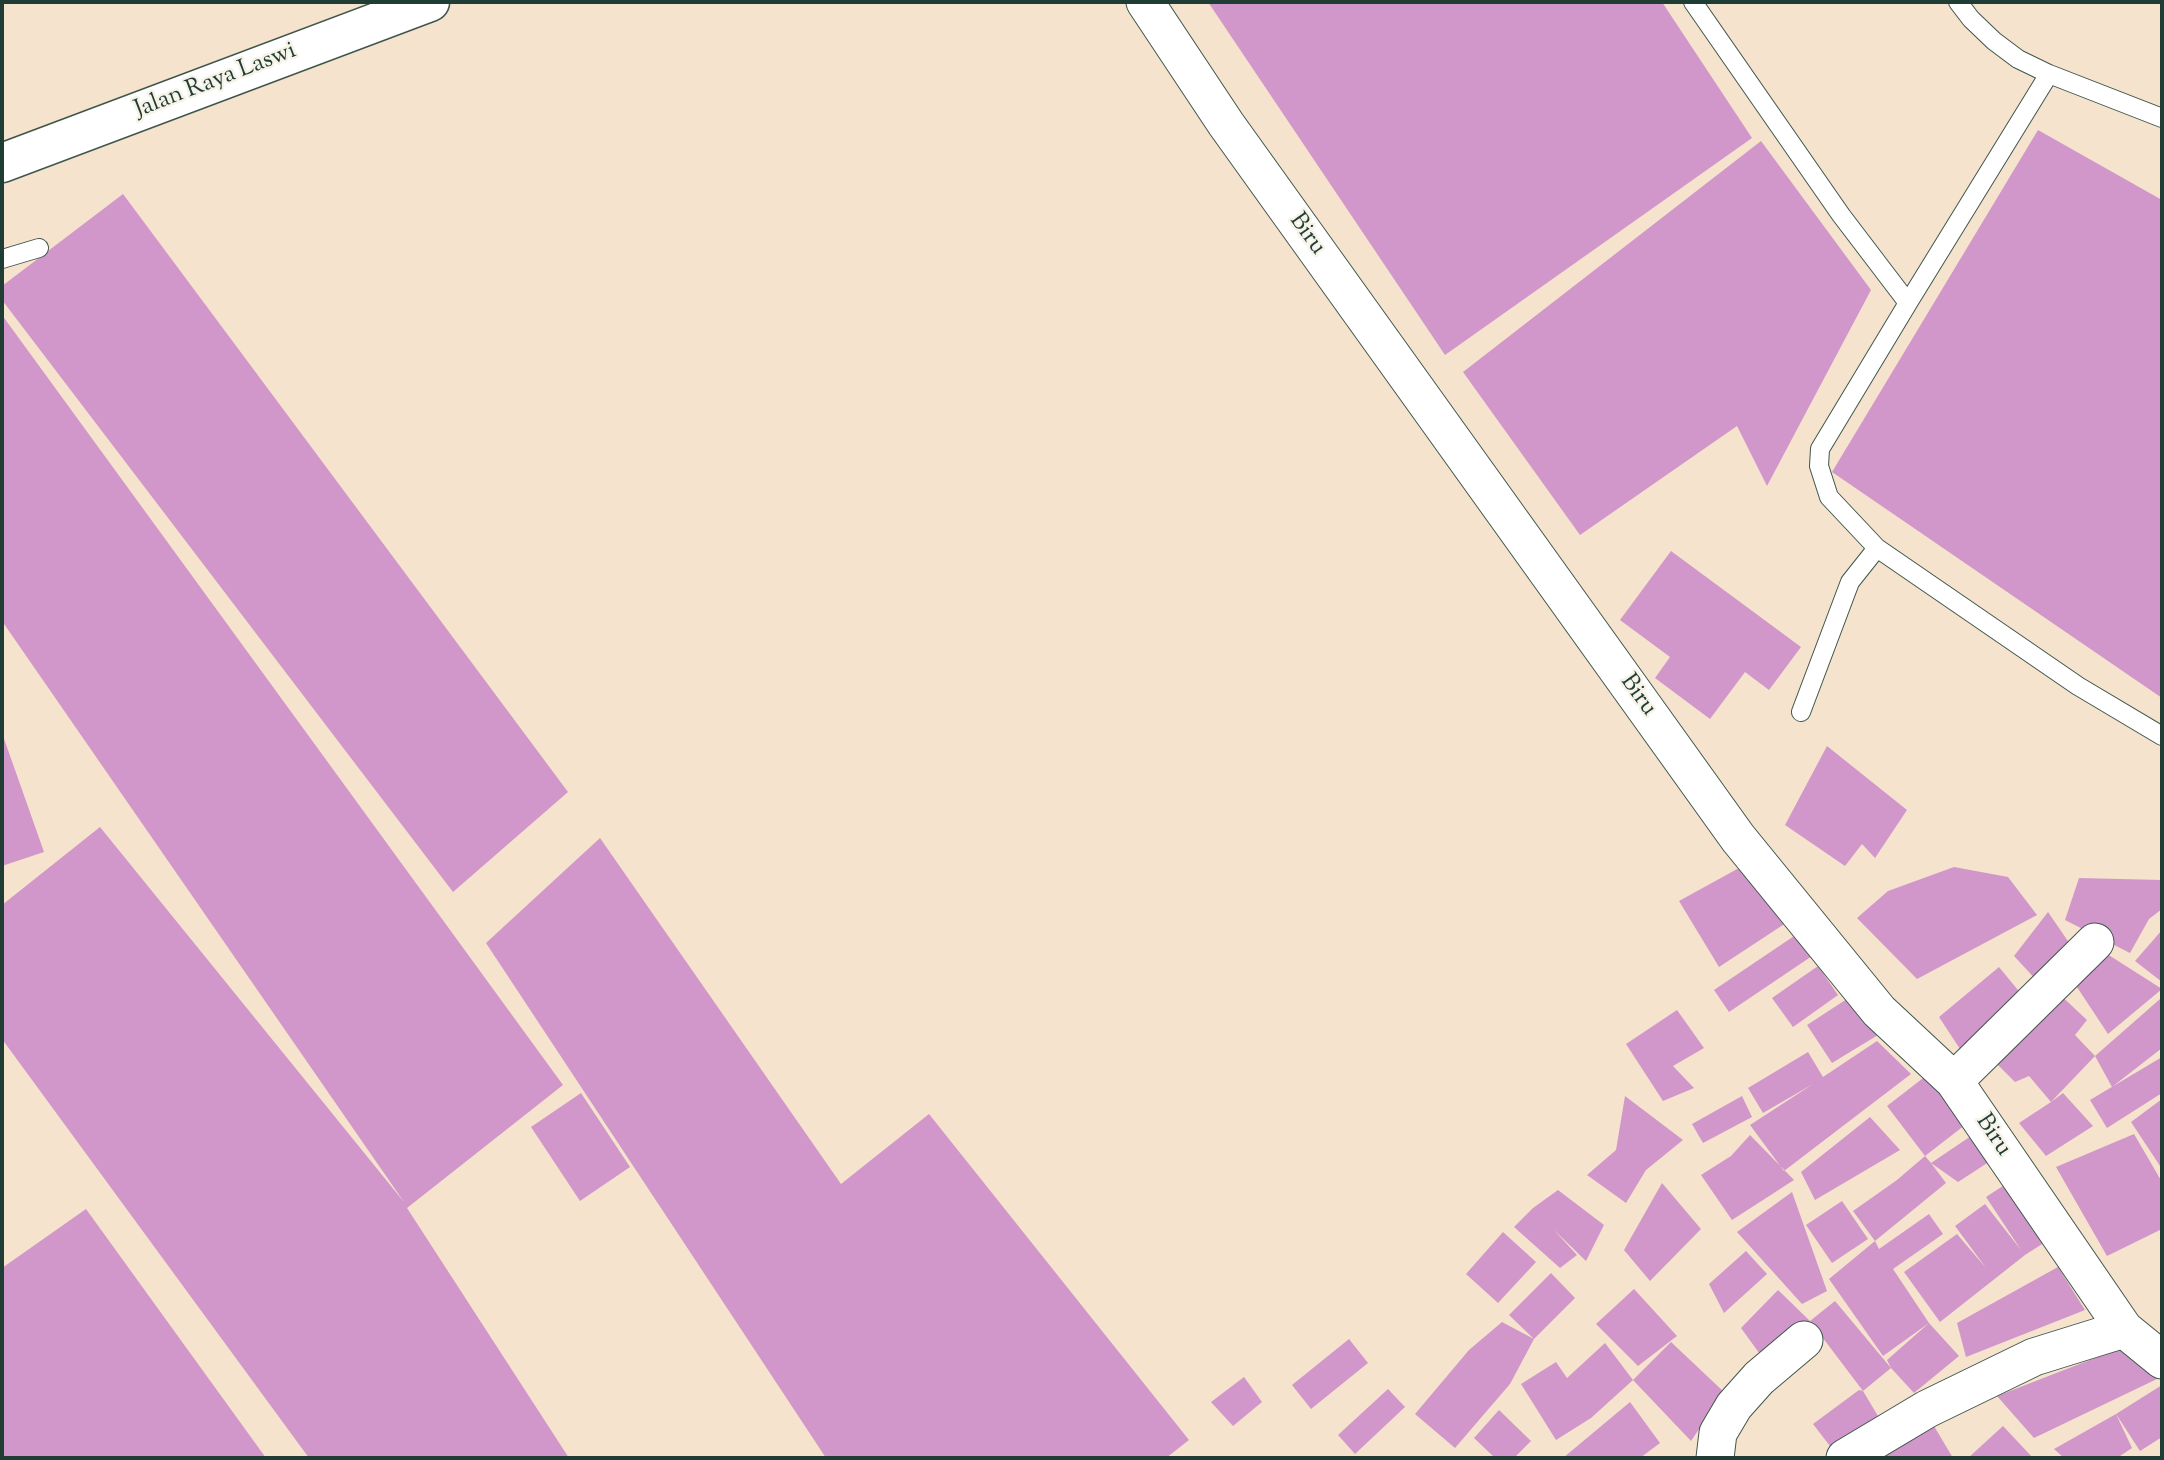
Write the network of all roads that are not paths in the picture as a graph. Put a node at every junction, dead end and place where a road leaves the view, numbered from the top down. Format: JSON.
{"nodes":[{"id":1,"x":430,"y":2,"type":"edge"},
{"id":2,"x":1146,"y":2,"type":"edge"},
{"id":3,"x":1693,"y":2,"type":"edge"},
{"id":4,"x":1958,"y":2,"type":"edge"},
{"id":5,"x":2049,"y":74,"type":"junction"},
{"id":6,"x":2162,"y":118,"type":"edge"},
{"id":7,"x":2,"y":163,"type":"edge"},
{"id":8,"x":39,"y":248,"type":"dead end"},
{"id":9,"x":2,"y":259,"type":"edge"},
{"id":10,"x":1908,"y":303,"type":"junction"},
{"id":11,"x":1877,"y":548,"type":"junction"},
{"id":12,"x":1801,"y":712,"type":"dead end"},
{"id":13,"x":2162,"y":736,"type":"edge"},
{"id":14,"x":2095,"y":942,"type":"dead end"},
{"id":15,"x":1954,"y":1081,"type":"junction"},
{"id":16,"x":2124,"y":1329,"type":"junction"},
{"id":17,"x":1804,"y":1340,"type":"dead end"},
{"id":18,"x":2162,"y":1360,"type":"edge"},
{"id":19,"x":1714,"y":1458,"type":"edge"},
{"id":20,"x":1845,"y":1458,"type":"edge"}],
"edges":[{"from":1,"to":7,"type":"main road","name":"Jalan Raya Laswi"},
{"from":2,"to":15,"type":"street","name":"Biru"},
{"from":3,"to":10,"type":"lane"},
{"from":4,"to":5,"type":"lane"},
{"from":5,"to":6,"type":"lane"},
{"from":5,"to":10,"type":"lane"},
{"from":8,"to":9,"type":"lane"},
{"from":10,"to":11,"type":"lane"},
{"from":11,"to":12,"type":"lane"},
{"from":11,"to":13,"type":"lane"},
{"from":14,"to":15,"type":"street"},
{"from":15,"to":16,"type":"street","name":"Biru"},
{"from":16,"to":18,"type":"street","name":"Biru"},
{"from":16,"to":20,"type":"street"},
{"from":17,"to":19,"type":"street"}]}
